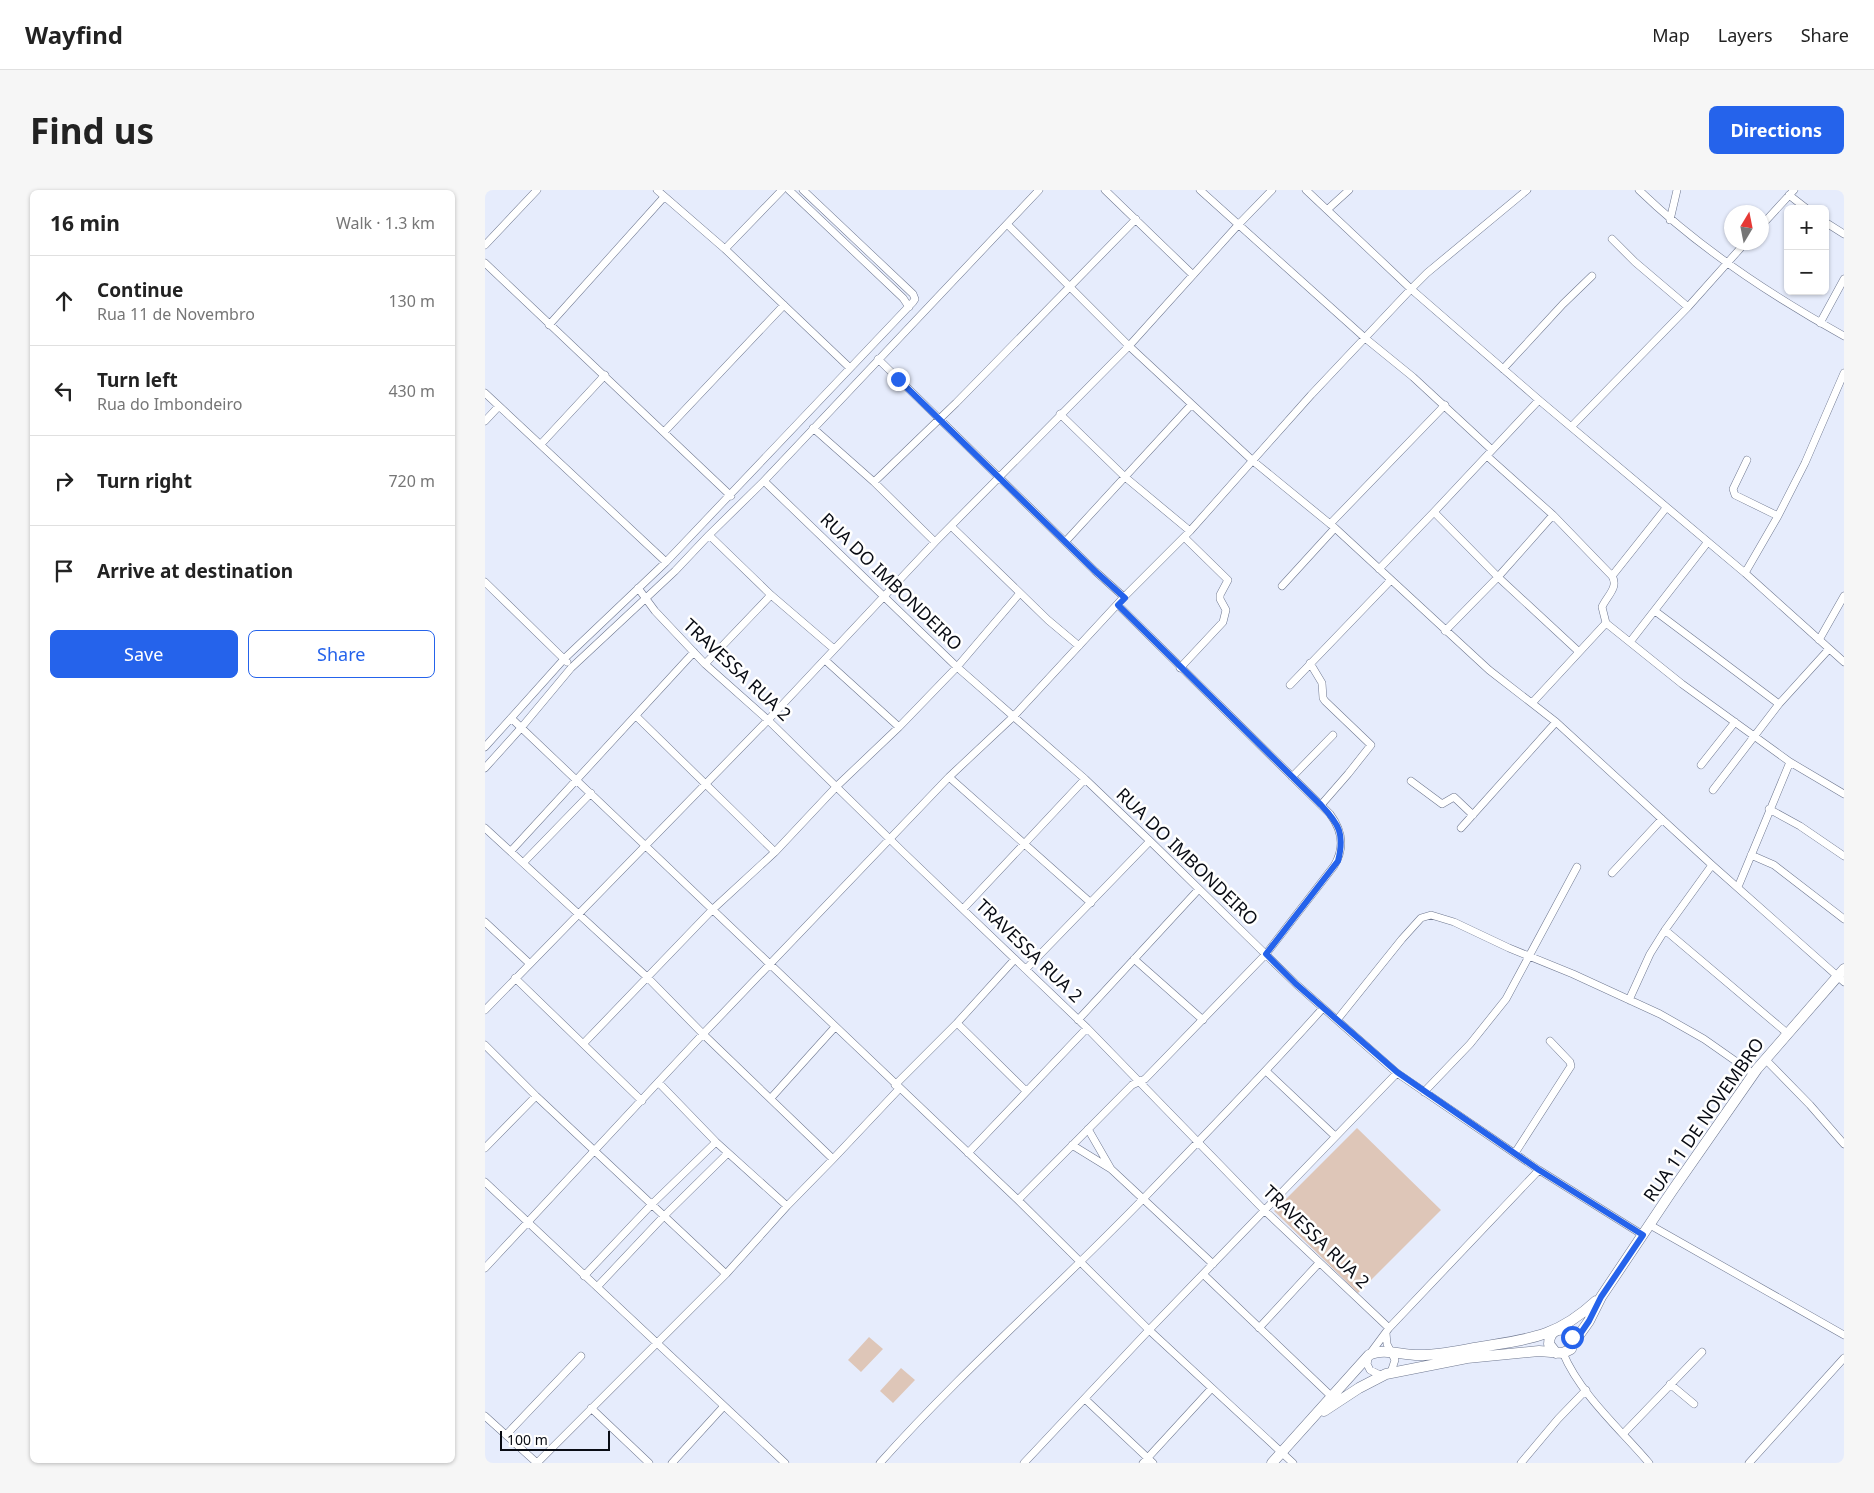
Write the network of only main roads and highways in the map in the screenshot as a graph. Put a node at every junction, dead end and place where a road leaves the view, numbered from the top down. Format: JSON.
{"nodes":[{"id":1,"x":1842,"y":976,"type":"edge"},
{"id":2,"x":1601,"y":1297,"type":"junction"},
{"id":3,"x":1555,"y":1331,"type":"junction"},
{"id":4,"x":1572,"y":1346,"type":"junction"},
{"id":5,"x":1560,"y":1353,"type":"junction"},
{"id":6,"x":1311,"y":1420,"type":"junction"},
{"id":7,"x":1272,"y":1463,"type":"edge"}],
"edges":[{"from":1,"to":2,"type":"main road","name":"RUA 11 DE NOVEMBRO"},
{"from":2,"to":3,"type":"main road","name":"RUA 11 DE NOVEMBRO"},
{"from":2,"to":4,"type":"main road","name":"RUA 11 DE NOVEMBRO"},
{"from":3,"to":4,"type":"main road"},
{"from":3,"to":5,"type":"main road"},
{"from":3,"to":6,"type":"main road","name":"RUA 11 DE NOVEMBRO"},
{"from":4,"to":5,"type":"main road","name":"RUA 11 DE NOVEMBRO"},
{"from":5,"to":6,"type":"main road"},
{"from":6,"to":7,"type":"main road"}]}
